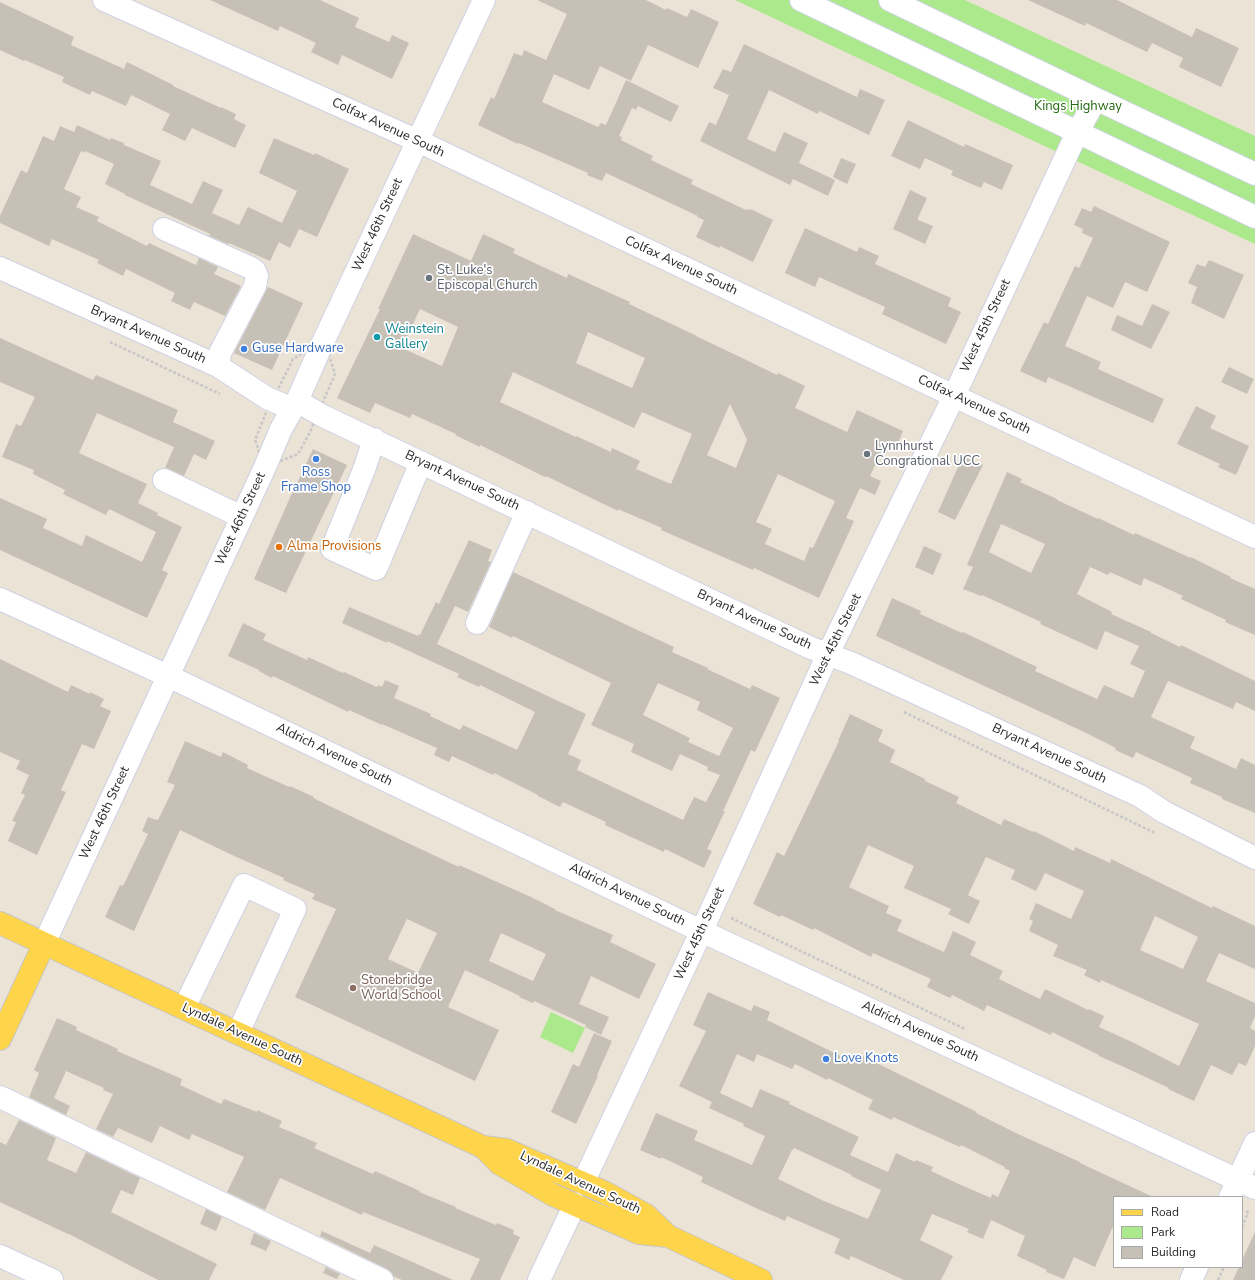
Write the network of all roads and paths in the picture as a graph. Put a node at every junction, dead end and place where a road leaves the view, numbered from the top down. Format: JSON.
{"nodes":[{"id":1,"x":104,"y":0,"type":"edge"},
{"id":2,"x":484,"y":0,"type":"edge"},
{"id":3,"x":801,"y":0,"type":"edge"},
{"id":4,"x":890,"y":0,"type":"edge"},
{"id":5,"x":1096,"y":99,"type":"junction"},
{"id":6,"x":1077,"y":133,"type":"junction"},
{"id":7,"x":418,"y":141,"type":"junction"},
{"id":8,"x":1255,"y":174,"type":"edge"},
{"id":9,"x":1255,"y":217,"type":"edge"},
{"id":10,"x":164,"y":229,"type":"dead end"},
{"id":11,"x":0,"y":268,"type":"edge"},
{"id":12,"x":106,"y":341,"type":"dead end"},
{"id":13,"x":218,"y":366,"type":"junction"},
{"id":14,"x":220,"y":394,"type":"dead end"},
{"id":15,"x":954,"y":396,"type":"junction"},
{"id":16,"x":295,"y":405,"type":"junction"},
{"id":17,"x":261,"y":413,"type":"dead end"},
{"id":18,"x":270,"y":417,"type":"dead end"},
{"id":19,"x":374,"y":439,"type":"junction"},
{"id":20,"x":421,"y":462,"type":"junction"},
{"id":21,"x":164,"y":480,"type":"dead end"},
{"id":22,"x":527,"y":512,"type":"junction"},
{"id":23,"x":242,"y":517,"type":"junction"},
{"id":24,"x":1255,"y":537,"type":"edge"},
{"id":25,"x":0,"y":599,"type":"edge"},
{"id":26,"x":477,"y":623,"type":"dead end"},
{"id":27,"x":828,"y":654,"type":"junction"},
{"id":28,"x":168,"y":676,"type":"junction"},
{"id":29,"x":1255,"y":858,"type":"edge"},
{"id":30,"x":0,"y":923,"type":"edge"},
{"id":31,"x":701,"y":931,"type":"junction"},
{"id":32,"x":44,"y":944,"type":"junction"},
{"id":33,"x":184,"y":1008,"type":"junction"},
{"id":34,"x":238,"y":1033,"type":"junction"},
{"id":35,"x":0,"y":1039,"type":"edge"},
{"id":36,"x":0,"y":1098,"type":"edge"},
{"id":37,"x":1255,"y":1143,"type":"edge"},
{"id":38,"x":483,"y":1146,"type":"junction"},
{"id":39,"x":584,"y":1183,"type":"junction"},
{"id":40,"x":1242,"y":1193,"type":"edge"},
{"id":41,"x":1243,"y":1196,"type":"edge"},
{"id":42,"x":575,"y":1204,"type":"junction"},
{"id":43,"x":1243,"y":1225,"type":"edge"},
{"id":44,"x":668,"y":1236,"type":"junction"},
{"id":45,"x":0,"y":1256,"type":"edge"},
{"id":46,"x":1197,"y":1268,"type":"edge"},
{"id":47,"x":1224,"y":1268,"type":"edge"},
{"id":48,"x":52,"y":1280,"type":"edge"},
{"id":49,"x":382,"y":1280,"type":"edge"},
{"id":50,"x":539,"y":1280,"type":"edge"},
{"id":51,"x":761,"y":1280,"type":"edge"},
{"id":52,"x":1191,"y":1280,"type":"edge"},
{"id":53,"x":1218,"y":1280,"type":"edge"}],
"edges":[{"from":1,"to":7,"type":"street","name":"Colfax Avenue South"},
{"from":2,"to":7,"type":"street","name":"West 46th Street"},
{"from":3,"to":6,"type":"street"},
{"from":4,"to":5,"type":"street"},
{"from":5,"to":6,"type":"street","name":"West 45th Street"},
{"from":5,"to":8,"type":"street"},
{"from":6,"to":9,"type":"street"},
{"from":6,"to":15,"type":"street","name":"West 45th Street"},
{"from":7,"to":15,"type":"street","name":"Colfax Avenue South"},
{"from":7,"to":16,"type":"street","name":"West 46th Street"},
{"from":10,"to":13,"type":"street"},
{"from":11,"to":13,"type":"street","name":"Bryant Avenue South"},
{"from":12,"to":14,"type":"path"},
{"from":13,"to":16,"type":"street","name":"Bryant Avenue South"},
{"from":15,"to":24,"type":"street","name":"Colfax Avenue South"},
{"from":15,"to":27,"type":"street","name":"West 45th Street"},
{"from":16,"to":19,"type":"street","name":"Bryant Avenue South"},
{"from":16,"to":23,"type":"street","name":"West 46th Street"},
{"from":17,"to":18,"type":"path"},
{"from":19,"to":20,"type":"street","name":"Bryant Avenue South"},
{"from":19,"to":20,"type":"street"},
{"from":20,"to":22,"type":"street","name":"Bryant Avenue South"},
{"from":21,"to":23,"type":"street"},
{"from":22,"to":26,"type":"street"},
{"from":22,"to":27,"type":"street","name":"Bryant Avenue South"},
{"from":23,"to":28,"type":"street","name":"West 46th Street"},
{"from":25,"to":28,"type":"street","name":"Aldrich Avenue South"},
{"from":27,"to":29,"type":"street","name":"Bryant Avenue South"},
{"from":27,"to":31,"type":"street","name":"West 45th Street"},
{"from":28,"to":31,"type":"street","name":"Aldrich Avenue South"},
{"from":28,"to":32,"type":"street","name":"West 46th Street"},
{"from":30,"to":32,"type":"main road","name":"Lyndale Avenue South"},
{"from":31,"to":39,"type":"street","name":"West 45th Street"},
{"from":31,"to":40,"type":"street","name":"Aldrich Avenue South"},
{"from":32,"to":33,"type":"main road","name":"Lyndale Avenue South"},
{"from":32,"to":35,"type":"main road","name":"West 46th Street"},
{"from":33,"to":34,"type":"main road","name":"Lyndale Avenue South"},
{"from":33,"to":34,"type":"street"},
{"from":34,"to":38,"type":"main road","name":"Lyndale Avenue South"},
{"from":36,"to":49,"type":"street"},
{"from":37,"to":40,"type":"street"},
{"from":38,"to":39,"type":"main road","name":"Lyndale Avenue South"},
{"from":38,"to":42,"type":"main road","name":"Lyndale Avenue South"},
{"from":39,"to":44,"type":"main road","name":"Lyndale Avenue South"},
{"from":41,"to":43,"type":"path"},
{"from":42,"to":44,"type":"main road","name":"Lyndale Avenue South"},
{"from":42,"to":50,"type":"street"},
{"from":44,"to":51,"type":"main road","name":"Lyndale Avenue South"},
{"from":45,"to":48,"type":"street"},
{"from":46,"to":52,"type":"street"},
{"from":47,"to":53,"type":"path"}]}
